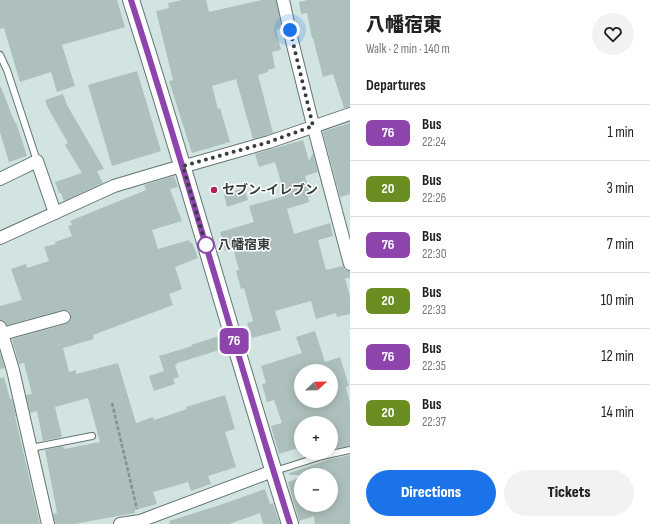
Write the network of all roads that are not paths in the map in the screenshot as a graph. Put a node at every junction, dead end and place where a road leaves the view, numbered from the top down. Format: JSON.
{"nodes":[{"id":1,"x":131,"y":0,"type":"edge"},
{"id":2,"x":283,"y":0,"type":"edge"},
{"id":3,"x":0,"y":55,"type":"edge"},
{"id":4,"x":350,"y":114,"type":"edge"},
{"id":5,"x":313,"y":126,"type":"junction"},
{"id":6,"x":37,"y":161,"type":"junction"},
{"id":7,"x":183,"y":166,"type":"junction"},
{"id":8,"x":0,"y":179,"type":"edge"},
{"id":9,"x":55,"y":213,"type":"junction"},
{"id":10,"x":0,"y":238,"type":"edge"},
{"id":11,"x":350,"y":264,"type":"edge"},
{"id":12,"x":64,"y":317,"type":"dead end"},
{"id":13,"x":1,"y":329,"type":"edge"},
{"id":14,"x":92,"y":436,"type":"dead end"},
{"id":15,"x":31,"y":448,"type":"junction"},
{"id":16,"x":350,"y":450,"type":"edge"},
{"id":17,"x":273,"y":471,"type":"junction"},
{"id":18,"x":48,"y":524,"type":"edge"},
{"id":19,"x":120,"y":524,"type":"edge"},
{"id":20,"x":290,"y":524,"type":"edge"}],
"edges":[{"from":1,"to":7,"type":"main road"},
{"from":2,"to":5,"type":"street"},
{"from":3,"to":6,"type":"lane"},
{"from":4,"to":5,"type":"street"},
{"from":5,"to":7,"type":"street"},
{"from":5,"to":11,"type":"street"},
{"from":6,"to":8,"type":"street"},
{"from":6,"to":9,"type":"street"},
{"from":7,"to":9,"type":"street"},
{"from":7,"to":17,"type":"main road"},
{"from":9,"to":10,"type":"street"},
{"from":12,"to":13,"type":"street"},
{"from":13,"to":15,"type":"street"},
{"from":14,"to":15,"type":"lane"},
{"from":15,"to":18,"type":"street"},
{"from":16,"to":17,"type":"lane"},
{"from":17,"to":19,"type":"street"},
{"from":17,"to":20,"type":"main road"}]}
